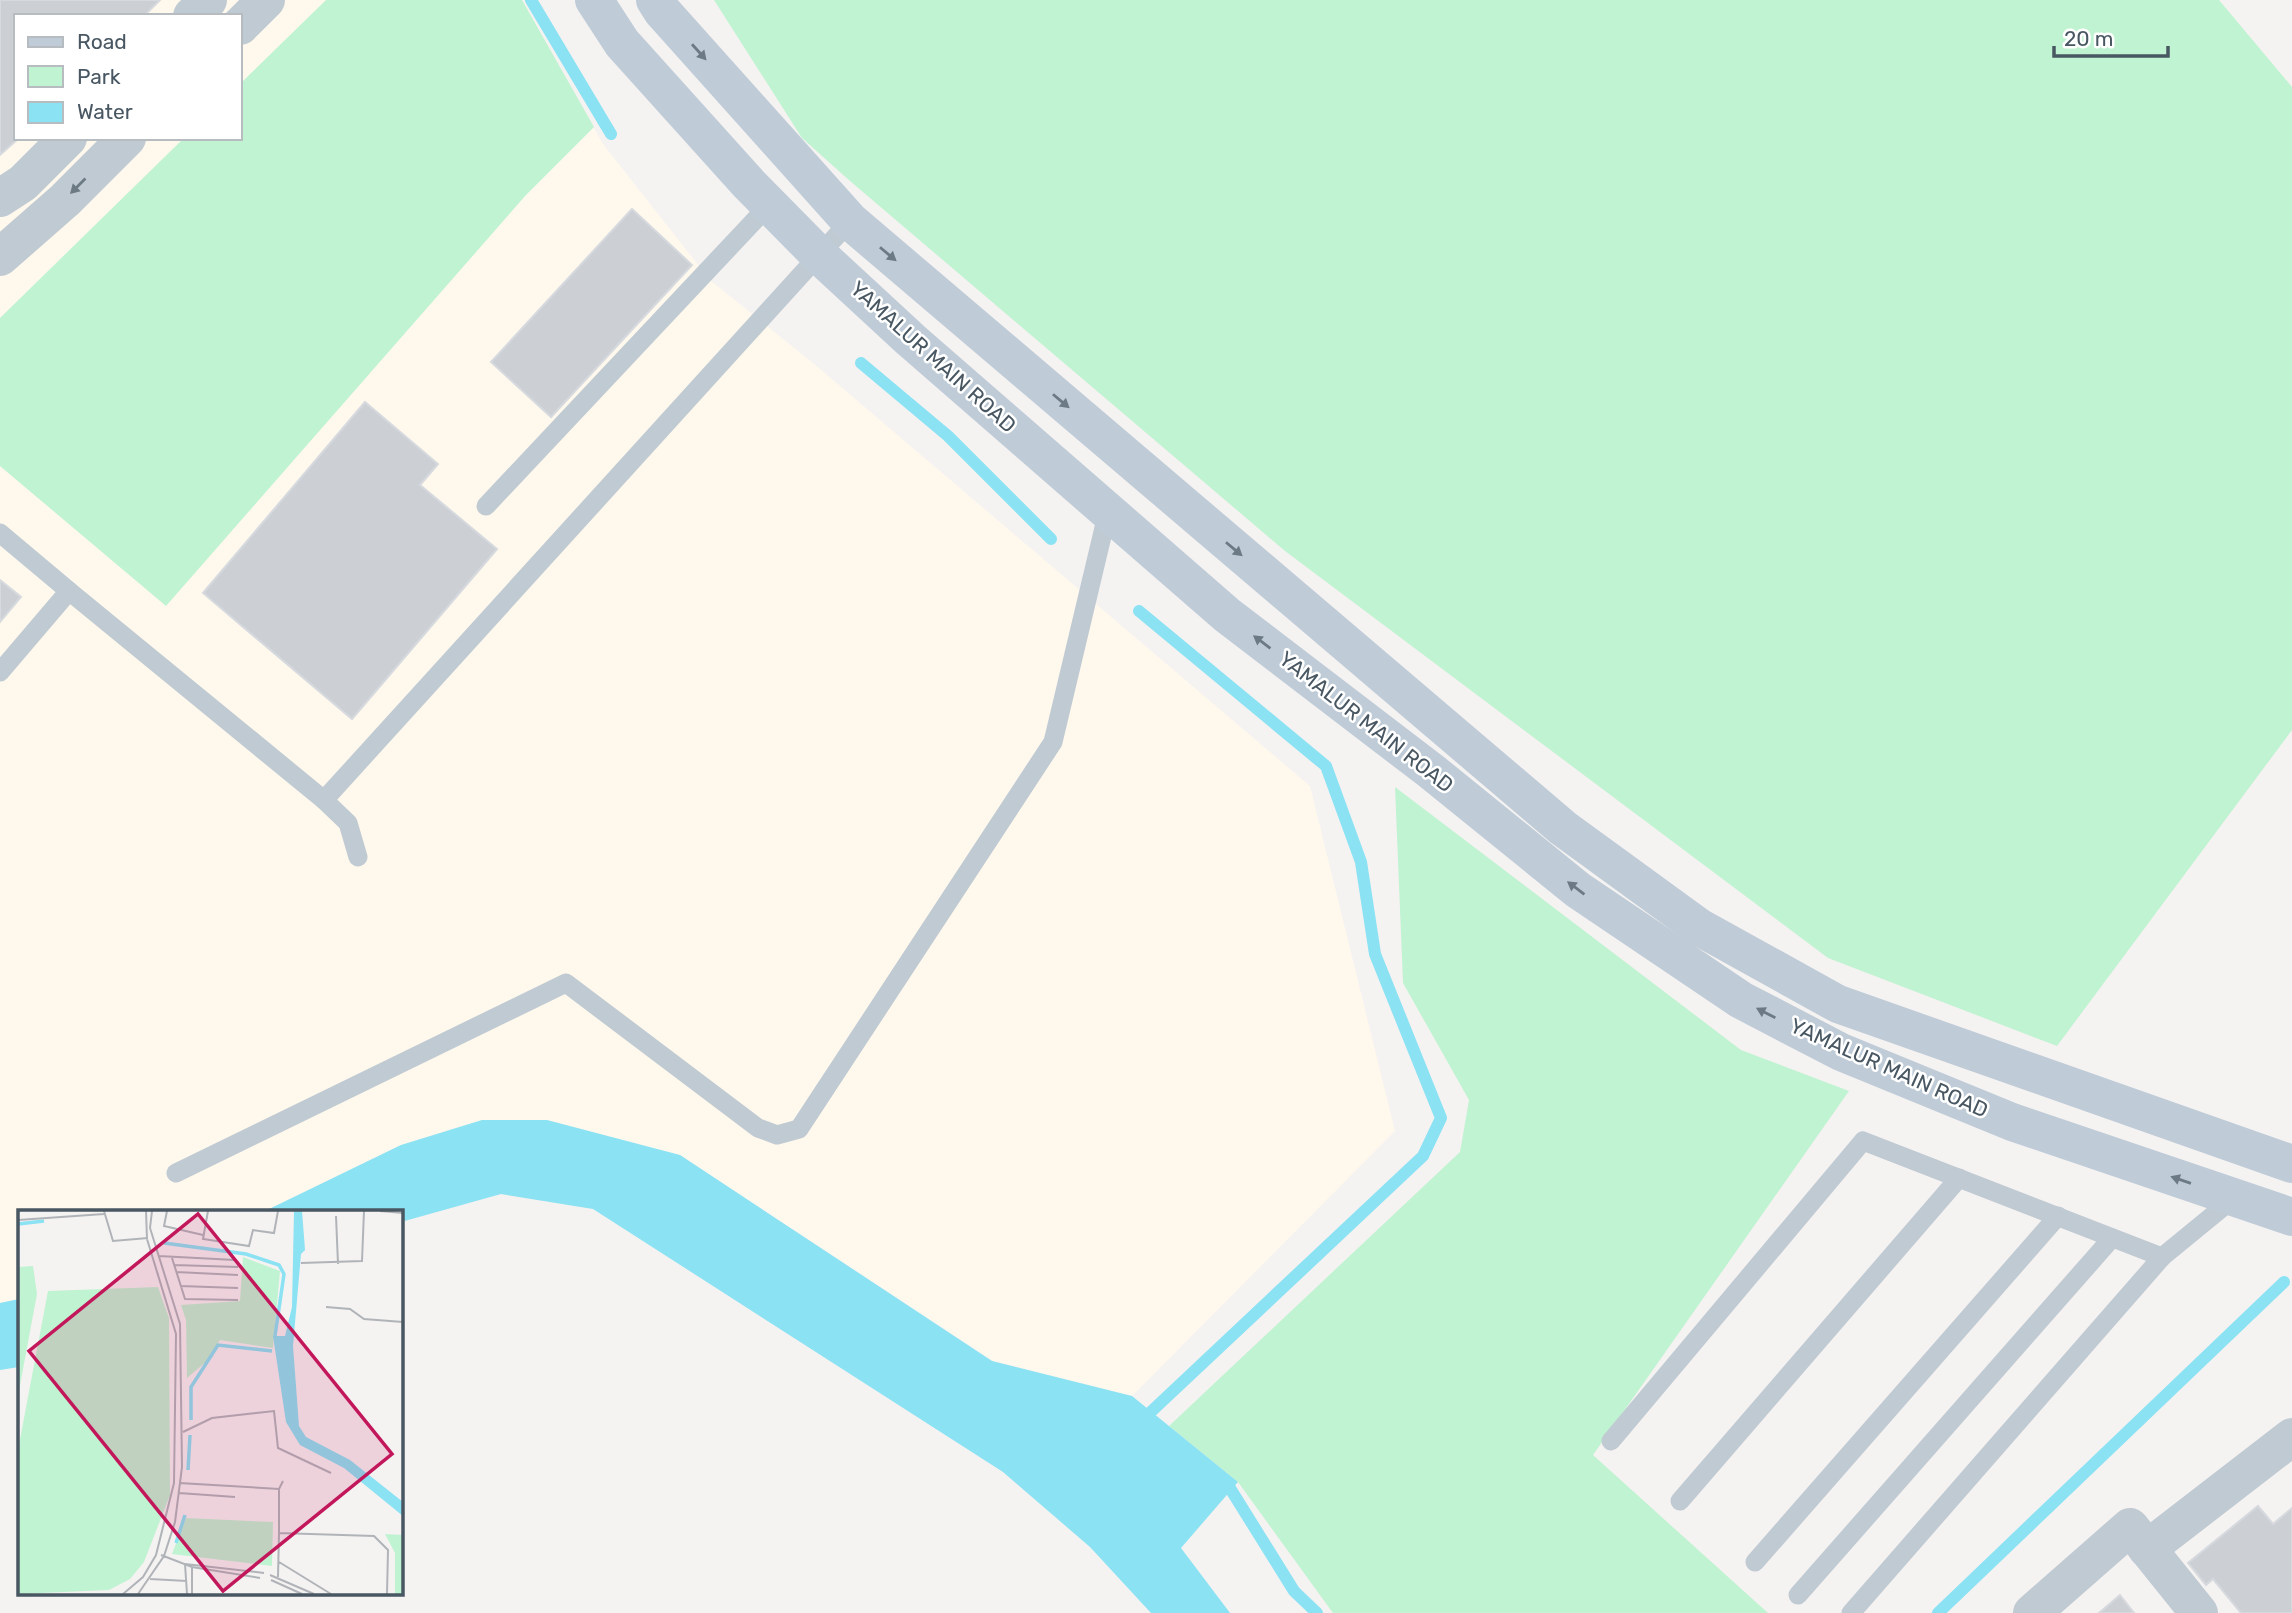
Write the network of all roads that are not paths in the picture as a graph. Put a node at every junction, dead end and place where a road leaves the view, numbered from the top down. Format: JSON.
{"nodes":[{"id":1,"x":208,"y":0,"type":"edge"},
{"id":2,"x":266,"y":0,"type":"edge"},
{"id":3,"x":594,"y":0,"type":"edge"},
{"id":4,"x":655,"y":0,"type":"edge"},
{"id":5,"x":194,"y":14,"type":"edge"},
{"id":6,"x":242,"y":24,"type":"edge"},
{"id":7,"x":66,"y":140,"type":"edge"},
{"id":8,"x":125,"y":140,"type":"edge"},
{"id":9,"x":0,"y":198,"type":"edge"},
{"id":10,"x":769,"y":204,"type":"junction"},
{"id":11,"x":849,"y":221,"type":"junction"},
{"id":12,"x":819,"y":255,"type":"junction"},
{"id":13,"x":0,"y":257,"type":"edge"},
{"id":14,"x":486,"y":506,"type":"dead end"},
{"id":15,"x":1108,"y":511,"type":"junction"},
{"id":16,"x":0,"y":533,"type":"edge"},
{"id":17,"x":69,"y":591,"type":"junction"},
{"id":18,"x":0,"y":672,"type":"edge"},
{"id":19,"x":324,"y":800,"type":"junction"},
{"id":20,"x":358,"y":857,"type":"dead end"},
{"id":21,"x":2292,"y":1164,"type":"edge"},
{"id":22,"x":176,"y":1173,"type":"dead end"},
{"id":23,"x":1959,"y":1178,"type":"junction"},
{"id":24,"x":2234,"y":1198,"type":"junction"},
{"id":25,"x":2058,"y":1216,"type":"junction"},
{"id":26,"x":2292,"y":1217,"type":"edge"},
{"id":27,"x":2112,"y":1238,"type":"junction"},
{"id":28,"x":2162,"y":1257,"type":"junction"},
{"id":29,"x":2292,"y":1437,"type":"edge"},
{"id":30,"x":1611,"y":1441,"type":"dead end"},
{"id":31,"x":1680,"y":1501,"type":"dead end"},
{"id":32,"x":2147,"y":1549,"type":"junction"},
{"id":33,"x":1755,"y":1562,"type":"dead end"},
{"id":34,"x":1798,"y":1595,"type":"dead end"},
{"id":35,"x":1851,"y":1613,"type":"edge"},
{"id":36,"x":2032,"y":1613,"type":"edge"},
{"id":37,"x":2199,"y":1613,"type":"edge"}],
"edges":[{"from":1,"to":5,"type":"street"},
{"from":2,"to":6,"type":"street"},
{"from":3,"to":10,"type":"street","name":"YAMALUR MAIN ROAD"},
{"from":4,"to":11,"type":"street","name":"YAMALUR MAIN ROAD","one_way":true},
{"from":7,"to":9,"type":"street"},
{"from":8,"to":13,"type":"street","one_way":true},
{"from":10,"to":12,"type":"street","name":"YAMALUR MAIN ROAD"},
{"from":10,"to":14,"type":"lane"},
{"from":11,"to":12,"type":"lane"},
{"from":11,"to":21,"type":"street","name":"YAMALUR MAIN ROAD","one_way":true},
{"from":12,"to":15,"type":"street","name":"YAMALUR MAIN ROAD"},
{"from":12,"to":19,"type":"lane"},
{"from":15,"to":22,"type":"lane"},
{"from":24,"to":15,"type":"street","name":"YAMALUR MAIN ROAD","one_way":true},
{"from":16,"to":17,"type":"lane"},
{"from":17,"to":18,"type":"lane"},
{"from":17,"to":19,"type":"lane"},
{"from":19,"to":20,"type":"lane"},
{"from":23,"to":25,"type":"lane"},
{"from":23,"to":30,"type":"lane"},
{"from":23,"to":31,"type":"lane"},
{"from":24,"to":26,"type":"street","name":"YAMALUR MAIN ROAD"},
{"from":24,"to":28,"type":"lane"},
{"from":25,"to":27,"type":"lane"},
{"from":25,"to":33,"type":"lane"},
{"from":27,"to":28,"type":"lane"},
{"from":27,"to":34,"type":"lane"},
{"from":28,"to":35,"type":"lane"},
{"from":29,"to":32,"type":"street"},
{"from":32,"to":36,"type":"street"},
{"from":32,"to":37,"type":"street"}]}
